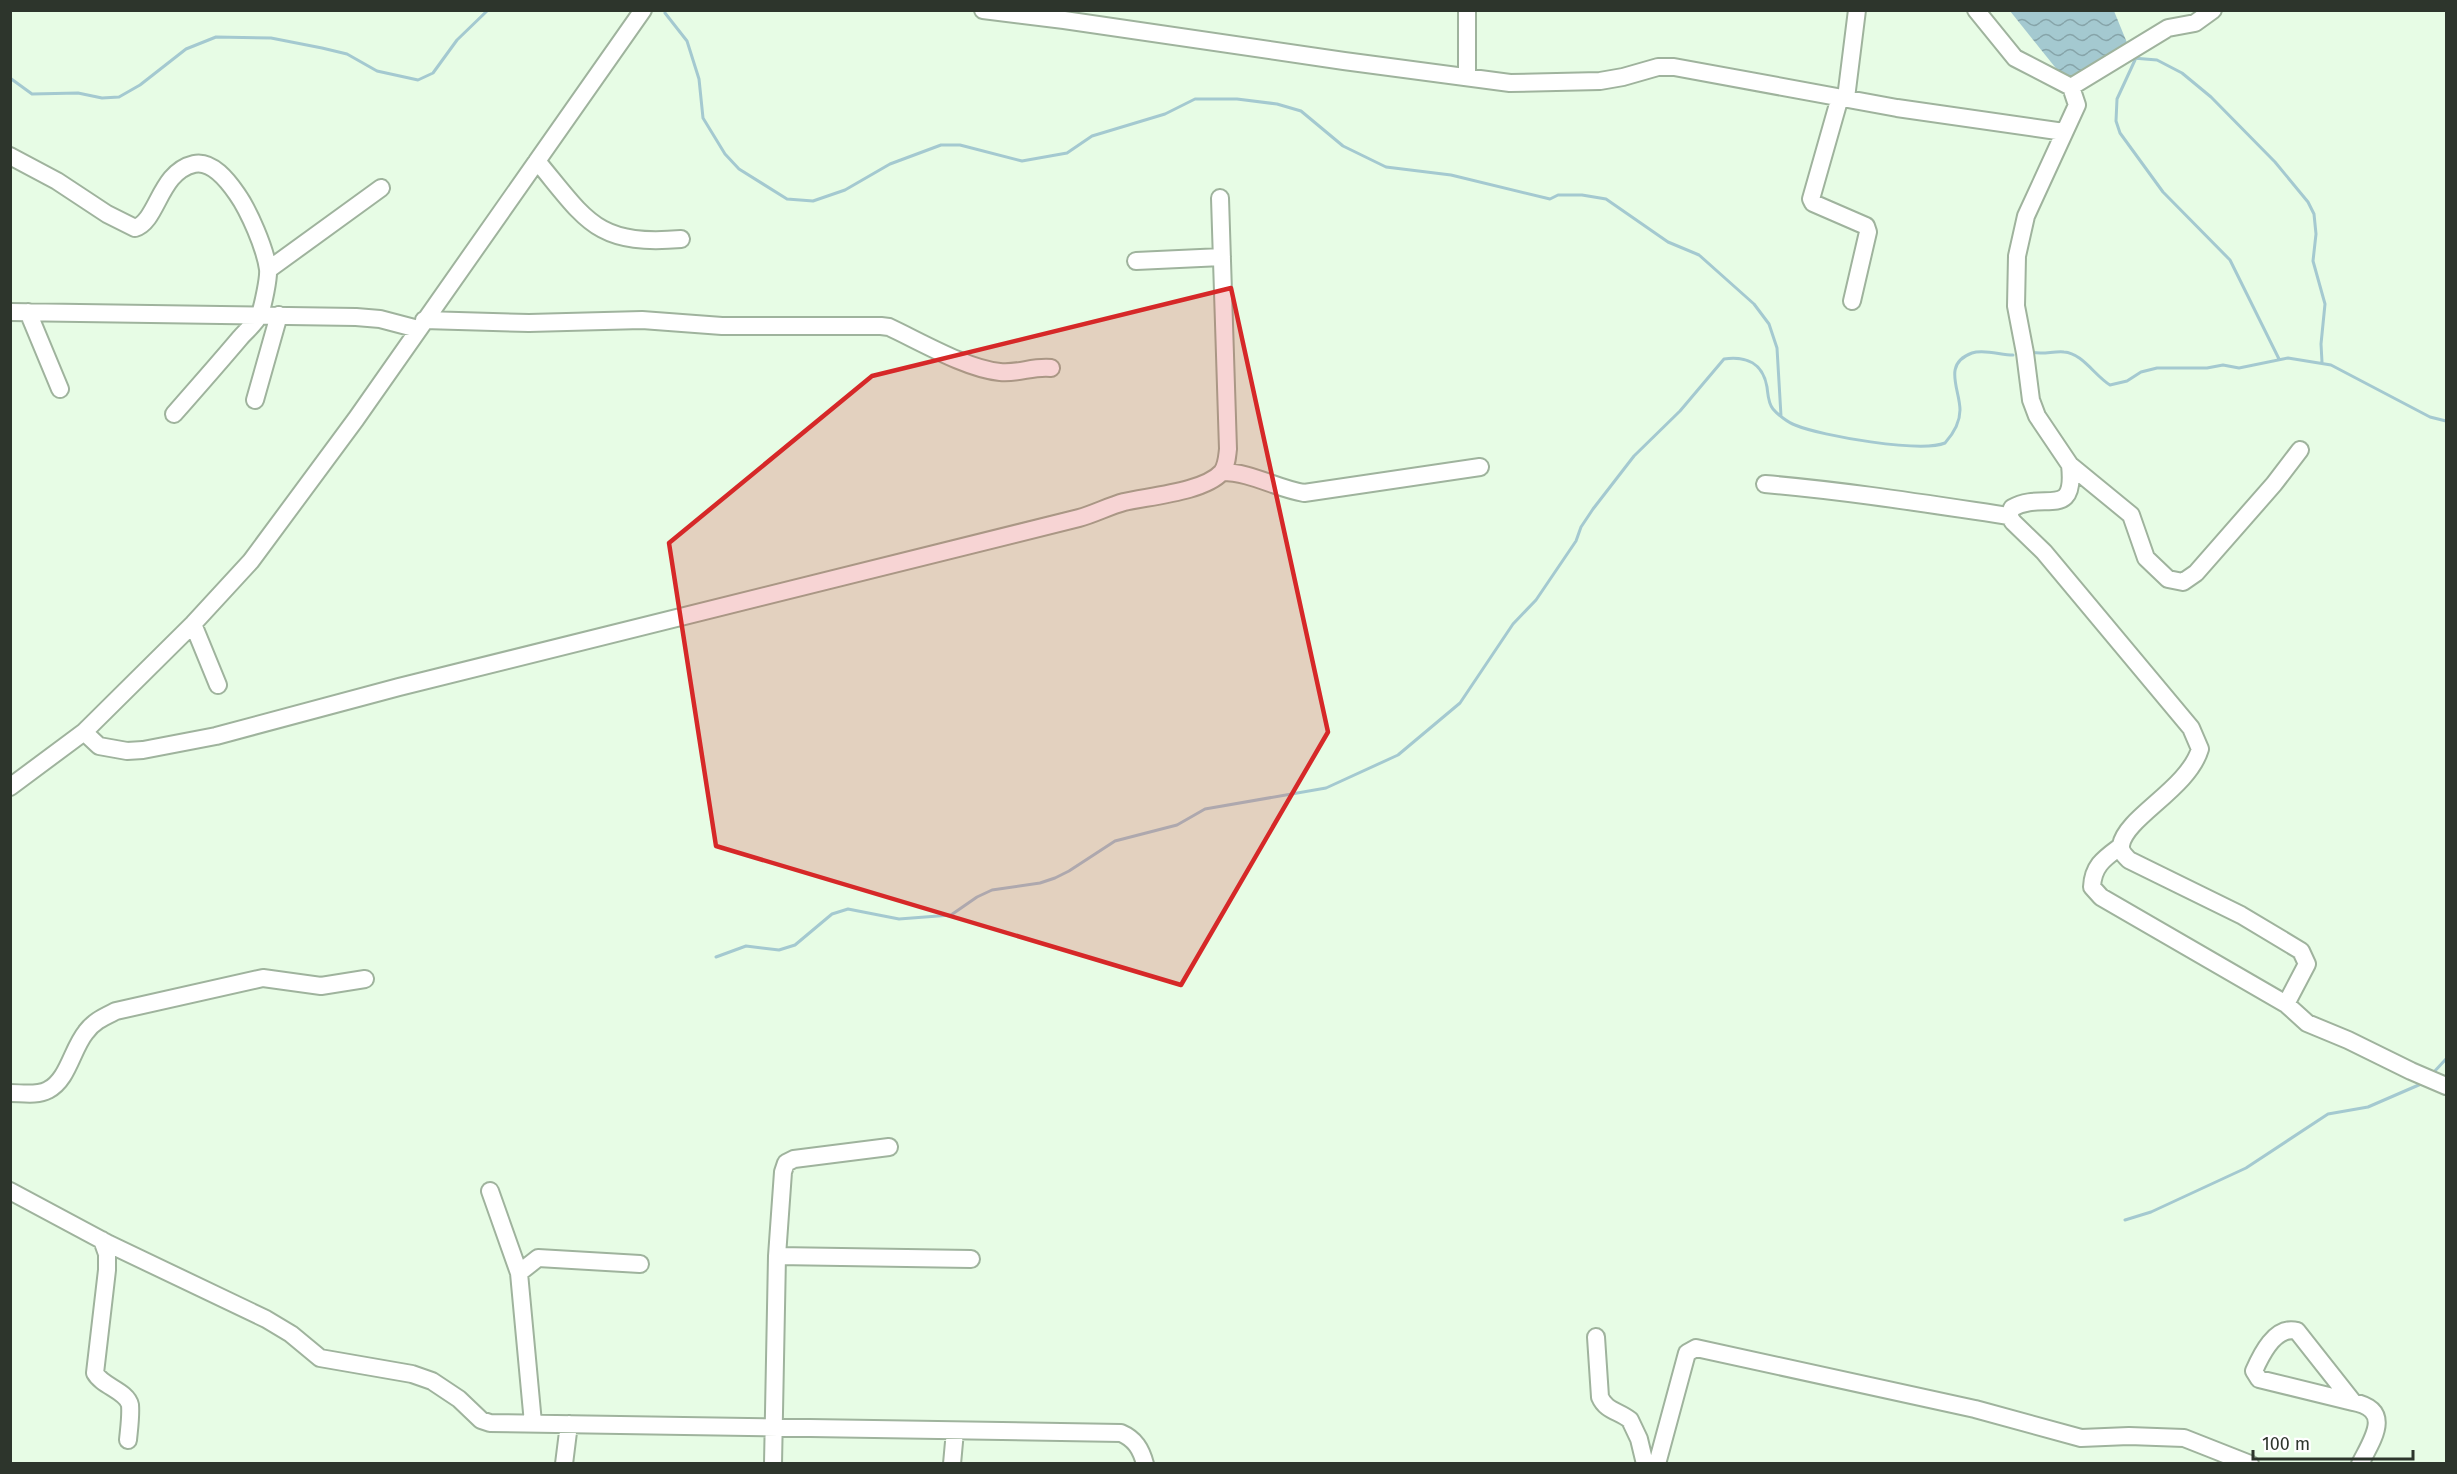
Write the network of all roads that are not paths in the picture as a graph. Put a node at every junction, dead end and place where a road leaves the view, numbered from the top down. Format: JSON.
{"nodes":[{"id":1,"x":643,"y":10,"type":"edge"},
{"id":2,"x":983,"y":10,"type":"edge"},
{"id":3,"x":1857,"y":10,"type":"edge"},
{"id":4,"x":1976,"y":10,"type":"edge"},
{"id":5,"x":2167,"y":10,"type":"edge"},
{"id":6,"x":2213,"y":10,"type":"edge"},
{"id":7,"x":1465,"y":11,"type":"edge"},
{"id":8,"x":2168,"y":28,"type":"junction"},
{"id":9,"x":1467,"y":77,"type":"junction"},
{"id":10,"x":2071,"y":87,"type":"junction"},
{"id":11,"x":1843,"y":98,"type":"junction"},
{"id":12,"x":2064,"y":132,"type":"junction"},
{"id":13,"x":10,"y":156,"type":"edge"},
{"id":14,"x":537,"y":161,"type":"junction"},
{"id":15,"x":381,"y":188,"type":"dead end"},
{"id":16,"x":1220,"y":198,"type":"dead end"},
{"id":17,"x":681,"y":239,"type":"dead end"},
{"id":18,"x":1222,"y":258,"type":"junction"},
{"id":19,"x":1136,"y":261,"type":"dead end"},
{"id":20,"x":268,"y":270,"type":"junction"},
{"id":21,"x":1852,"y":301,"type":"dead end"},
{"id":22,"x":10,"y":312,"type":"edge"},
{"id":23,"x":28,"y":312,"type":"junction"},
{"id":24,"x":279,"y":315,"type":"junction"},
{"id":25,"x":259,"y":316,"type":"junction"},
{"id":26,"x":421,"y":324,"type":"junction"},
{"id":27,"x":1051,"y":368,"type":"dead end"},
{"id":28,"x":60,"y":389,"type":"dead end"},
{"id":29,"x":255,"y":400,"type":"dead end"},
{"id":30,"x":174,"y":414,"type":"dead end"},
{"id":31,"x":2300,"y":450,"type":"dead end"},
{"id":32,"x":2070,"y":465,"type":"junction"},
{"id":33,"x":1480,"y":467,"type":"dead end"},
{"id":34,"x":1221,"y":472,"type":"junction"},
{"id":35,"x":1765,"y":484,"type":"dead end"},
{"id":36,"x":2010,"y":516,"type":"junction"},
{"id":37,"x":194,"y":624,"type":"junction"},
{"id":38,"x":218,"y":685,"type":"dead end"},
{"id":39,"x":84,"y":732,"type":"junction"},
{"id":40,"x":10,"y":788,"type":"edge"},
{"id":41,"x":2121,"y":846,"type":"junction"},
{"id":42,"x":365,"y":980,"type":"dead end"},
{"id":43,"x":2286,"y":1004,"type":"junction"},
{"id":44,"x":2446,"y":1086,"type":"edge"},
{"id":45,"x":10,"y":1093,"type":"edge"},
{"id":46,"x":890,"y":1147,"type":"dead end"},
{"id":47,"x":10,"y":1191,"type":"edge"},
{"id":48,"x":490,"y":1191,"type":"dead end"},
{"id":49,"x":102,"y":1240,"type":"junction"},
{"id":50,"x":777,"y":1256,"type":"junction"},
{"id":51,"x":971,"y":1259,"type":"dead end"},
{"id":52,"x":639,"y":1264,"type":"dead end"},
{"id":53,"x":519,"y":1273,"type":"junction"},
{"id":54,"x":1596,"y":1337,"type":"dead end"},
{"id":55,"x":2353,"y":1401,"type":"junction"},
{"id":56,"x":533,"y":1423,"type":"junction"},
{"id":57,"x":569,"y":1424,"type":"junction"},
{"id":58,"x":774,"y":1426,"type":"junction"},
{"id":59,"x":955,"y":1431,"type":"junction"},
{"id":60,"x":128,"y":1440,"type":"dead end"},
{"id":61,"x":564,"y":1464,"type":"edge"},
{"id":62,"x":773,"y":1464,"type":"edge"},
{"id":63,"x":952,"y":1464,"type":"edge"},
{"id":64,"x":1145,"y":1464,"type":"edge"},
{"id":65,"x":1645,"y":1464,"type":"edge"},
{"id":66,"x":1657,"y":1464,"type":"edge"},
{"id":67,"x":2250,"y":1464,"type":"edge"},
{"id":68,"x":2360,"y":1464,"type":"edge"}],
"edges":[{"from":1,"to":14,"type":"street"},
{"from":2,"to":9,"type":"street"},
{"from":3,"to":11,"type":"street"},
{"from":4,"to":10,"type":"street"},
{"from":5,"to":8,"type":"street"},
{"from":6,"to":8,"type":"street"},
{"from":7,"to":9,"type":"street"},
{"from":8,"to":10,"type":"street"},
{"from":9,"to":11,"type":"street"},
{"from":10,"to":12,"type":"street"},
{"from":11,"to":12,"type":"street"},
{"from":11,"to":21,"type":"street"},
{"from":12,"to":32,"type":"street"},
{"from":13,"to":20,"type":"street"},
{"from":14,"to":17,"type":"street"},
{"from":14,"to":26,"type":"street"},
{"from":15,"to":20,"type":"street"},
{"from":16,"to":18,"type":"street"},
{"from":18,"to":19,"type":"street"},
{"from":18,"to":34,"type":"street"},
{"from":20,"to":25,"type":"street"},
{"from":22,"to":23,"type":"street"},
{"from":23,"to":25,"type":"street"},
{"from":23,"to":28,"type":"street"},
{"from":24,"to":25,"type":"street"},
{"from":24,"to":26,"type":"street"},
{"from":24,"to":29,"type":"street"},
{"from":25,"to":30,"type":"street"},
{"from":26,"to":27,"type":"street"},
{"from":26,"to":37,"type":"street"},
{"from":31,"to":32,"type":"street"},
{"from":32,"to":36,"type":"street"},
{"from":33,"to":34,"type":"street"},
{"from":34,"to":39,"type":"street"},
{"from":35,"to":36,"type":"street"},
{"from":36,"to":41,"type":"street"},
{"from":37,"to":38,"type":"street"},
{"from":37,"to":39,"type":"street"},
{"from":39,"to":40,"type":"street"},
{"from":41,"to":43,"type":"street"},
{"from":41,"to":43,"type":"street"},
{"from":42,"to":45,"type":"street"},
{"from":43,"to":44,"type":"street"},
{"from":46,"to":50,"type":"street"},
{"from":47,"to":49,"type":"street"},
{"from":48,"to":53,"type":"street"},
{"from":49,"to":56,"type":"street"},
{"from":49,"to":60,"type":"street"},
{"from":50,"to":51,"type":"street"},
{"from":50,"to":58,"type":"street"},
{"from":52,"to":53,"type":"street"},
{"from":53,"to":56,"type":"street"},
{"from":54,"to":65,"type":"street"},
{"from":55,"to":55,"type":"street"},
{"from":55,"to":68,"type":"street"},
{"from":56,"to":57,"type":"street"},
{"from":57,"to":58,"type":"street"},
{"from":57,"to":61,"type":"street"},
{"from":58,"to":59,"type":"street"},
{"from":58,"to":62,"type":"street"},
{"from":59,"to":63,"type":"street"},
{"from":59,"to":64,"type":"street"},
{"from":66,"to":67,"type":"street"}]}
